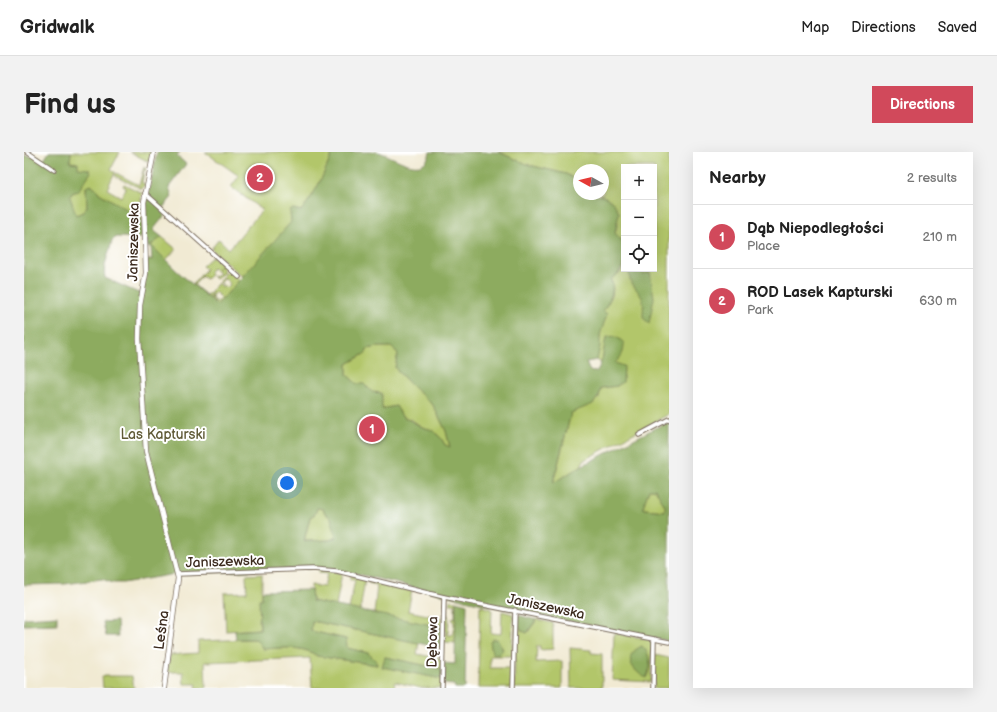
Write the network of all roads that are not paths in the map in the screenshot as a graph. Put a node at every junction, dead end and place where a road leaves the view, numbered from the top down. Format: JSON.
{"nodes":[{"id":1,"x":28,"y":152,"type":"edge"},
{"id":2,"x":154,"y":152,"type":"edge"},
{"id":3,"x":54,"y":170,"type":"dead end"},
{"id":4,"x":145,"y":193,"type":"junction"},
{"id":5,"x":239,"y":276,"type":"dead end"},
{"id":6,"x":669,"y":419,"type":"edge"},
{"id":7,"x":639,"y":435,"type":"dead end"},
{"id":8,"x":178,"y":574,"type":"junction"},
{"id":9,"x":444,"y":597,"type":"junction"},
{"id":10,"x":515,"y":610,"type":"junction"},
{"id":11,"x":654,"y":639,"type":"junction"},
{"id":12,"x":669,"y":642,"type":"edge"},
{"id":13,"x":164,"y":688,"type":"edge"},
{"id":14,"x":442,"y":688,"type":"edge"},
{"id":15,"x":513,"y":688,"type":"edge"},
{"id":16,"x":653,"y":688,"type":"edge"}],
"edges":[{"from":1,"to":3,"type":"street"},
{"from":2,"to":4,"type":"street","name":"Janiszewska"},
{"from":4,"to":5,"type":"street"},
{"from":4,"to":8,"type":"street","name":"Janiszewska"},
{"from":6,"to":7,"type":"street"},
{"from":8,"to":9,"type":"street","name":"Janiszewska"},
{"from":8,"to":13,"type":"street","name":"Leśna"},
{"from":9,"to":10,"type":"street","name":"Janiszewska"},
{"from":9,"to":14,"type":"street","name":"Dębowa"},
{"from":10,"to":11,"type":"street","name":"Janiszewska"},
{"from":10,"to":15,"type":"street"},
{"from":11,"to":12,"type":"street","name":"Janiszewska"},
{"from":11,"to":16,"type":"street"}]}
